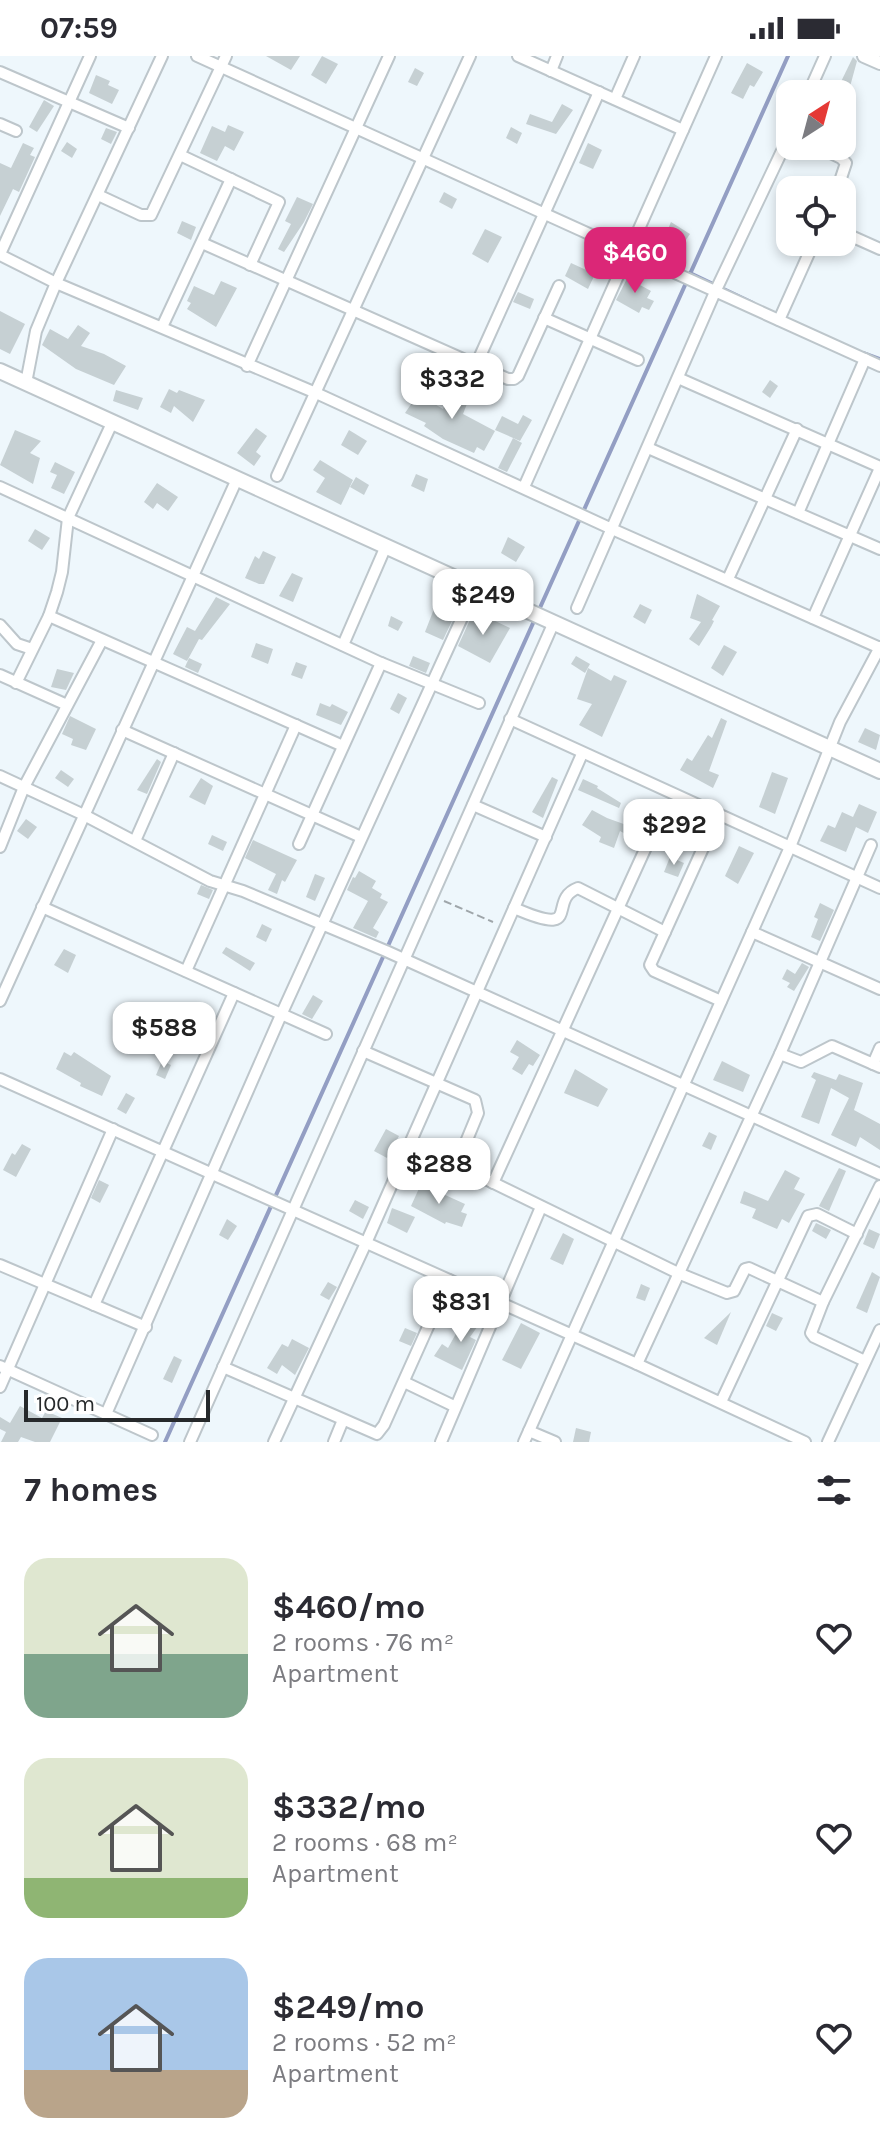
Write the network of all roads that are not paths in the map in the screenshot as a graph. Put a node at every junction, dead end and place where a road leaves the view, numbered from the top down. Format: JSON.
{"nodes":[{"id":1,"x":90,"y":56,"type":"edge"},
{"id":2,"x":162,"y":56,"type":"edge"},
{"id":3,"x":197,"y":56,"type":"edge"},
{"id":4,"x":389,"y":56,"type":"edge"},
{"id":5,"x":470,"y":56,"type":"edge"},
{"id":6,"x":518,"y":56,"type":"edge"},
{"id":7,"x":557,"y":56,"type":"edge"},
{"id":8,"x":634,"y":56,"type":"edge"},
{"id":9,"x":716,"y":56,"type":"edge"},
{"id":10,"x":825,"y":56,"type":"edge"},
{"id":11,"x":864,"y":56,"type":"edge"},
{"id":12,"x":224,"y":61,"type":"edge"},
{"id":13,"x":880,"y":63,"type":"edge"},
{"id":14,"x":551,"y":71,"type":"junction"},
{"id":15,"x":0,"y":72,"type":"edge"},
{"id":16,"x":814,"y":80,"type":"edge"},
{"id":17,"x":599,"y":92,"type":"junction"},
{"id":18,"x":615,"y":99,"type":"junction"},
{"id":19,"x":69,"y":101,"type":"junction"},
{"id":20,"x":0,"y":124,"type":"edge"},
{"id":21,"x":129,"y":128,"type":"junction"},
{"id":22,"x":355,"y":129,"type":"junction"},
{"id":23,"x":683,"y":130,"type":"junction"},
{"id":24,"x":16,"y":131,"type":"dead end"},
{"id":25,"x":180,"y":155,"type":"junction"},
{"id":26,"x":423,"y":159,"type":"junction"},
{"id":27,"x":778,"y":160,"type":"edge"},
{"id":28,"x":231,"y":179,"type":"junction"},
{"id":29,"x":98,"y":195,"type":"junction"},
{"id":30,"x":544,"y":215,"type":"junction"},
{"id":31,"x":856,"y":238,"type":"edge"},
{"id":32,"x":202,"y":243,"type":"junction"},
{"id":33,"x":879,"y":247,"type":"edge"},
{"id":34,"x":629,"y":254,"type":"junction"},
{"id":35,"x":0,"y":255,"type":"edge"},
{"id":36,"x":808,"y":256,"type":"edge"},
{"id":37,"x":250,"y":265,"type":"junction"},
{"id":38,"x":286,"y":281,"type":"junction"},
{"id":39,"x":56,"y":283,"type":"junction"},
{"id":40,"x":559,"y":286,"type":"dead end"},
{"id":41,"x":715,"y":292,"type":"junction"},
{"id":42,"x":354,"y":310,"type":"junction"},
{"id":43,"x":544,"y":318,"type":"junction"},
{"id":44,"x":779,"y":320,"type":"junction"},
{"id":45,"x":162,"y":327,"type":"junction"},
{"id":46,"x":590,"y":339,"type":"junction"},
{"id":47,"x":865,"y":359,"type":"junction"},
{"id":48,"x":638,"y":360,"type":"dead end"},
{"id":49,"x":476,"y":365,"type":"junction"},
{"id":50,"x":247,"y":366,"type":"junction"},
{"id":51,"x":880,"y":366,"type":"edge"},
{"id":52,"x":0,"y":371,"type":"edge"},
{"id":53,"x":678,"y":378,"type":"junction"},
{"id":54,"x":26,"y":383,"type":"junction"},
{"id":55,"x":316,"y":393,"type":"junction"},
{"id":56,"x":112,"y":423,"type":"junction"},
{"id":57,"x":797,"y":429,"type":"junction"},
{"id":58,"x":829,"y":444,"type":"junction"},
{"id":59,"x":648,"y":448,"type":"junction"},
{"id":60,"x":880,"y":468,"type":"edge"},
{"id":61,"x":277,"y":476,"type":"dead end"},
{"id":62,"x":237,"y":479,"type":"junction"},
{"id":63,"x":524,"y":487,"type":"junction"},
{"id":64,"x":1,"y":490,"type":"edge"},
{"id":65,"x":765,"y":498,"type":"junction"},
{"id":66,"x":798,"y":513,"type":"junction"},
{"id":67,"x":68,"y":518,"type":"junction"},
{"id":68,"x":612,"y":529,"type":"junction"},
{"id":69,"x":850,"y":536,"type":"junction"},
{"id":70,"x":386,"y":546,"type":"junction"},
{"id":71,"x":880,"y":549,"type":"edge"},
{"id":72,"x":194,"y":575,"type":"junction"},
{"id":73,"x":728,"y":579,"type":"junction"},
{"id":74,"x":476,"y":587,"type":"junction"},
{"id":75,"x":577,"y":608,"type":"dead end"},
{"id":76,"x":49,"y":616,"type":"junction"},
{"id":77,"x":813,"y":618,"type":"junction"},
{"id":78,"x":549,"y":620,"type":"junction"},
{"id":79,"x":0,"y":625,"type":"edge"},
{"id":80,"x":102,"y":640,"type":"junction"},
{"id":81,"x":343,"y":645,"type":"junction"},
{"id":82,"x":880,"y":648,"type":"edge"},
{"id":83,"x":32,"y":649,"type":"junction"},
{"id":84,"x":153,"y":661,"type":"junction"},
{"id":85,"x":381,"y":663,"type":"junction"},
{"id":86,"x":0,"y":675,"type":"edge"},
{"id":87,"x":16,"y":683,"type":"junction"},
{"id":88,"x":431,"y":685,"type":"junction"},
{"id":89,"x":479,"y":703,"type":"dead end"},
{"id":90,"x":67,"y":705,"type":"junction"},
{"id":91,"x":510,"y":719,"type":"junction"},
{"id":92,"x":296,"y":725,"type":"junction"},
{"id":93,"x":122,"y":730,"type":"junction"},
{"id":94,"x":343,"y":746,"type":"junction"},
{"id":95,"x":828,"y":748,"type":"junction"},
{"id":96,"x":174,"y":753,"type":"junction"},
{"id":97,"x":582,"y":754,"type":"junction"},
{"id":98,"x":880,"y":771,"type":"edge"},
{"id":99,"x":0,"y":776,"type":"edge"},
{"id":100,"x":24,"y":787,"type":"junction"},
{"id":101,"x":266,"y":793,"type":"junction"},
{"id":102,"x":473,"y":805,"type":"junction"},
{"id":103,"x":312,"y":814,"type":"junction"},
{"id":104,"x":84,"y":815,"type":"junction"},
{"id":105,"x":718,"y":815,"type":"junction"},
{"id":106,"x":361,"y":837,"type":"junction"},
{"id":107,"x":546,"y":837,"type":"junction"},
{"id":108,"x":135,"y":841,"type":"junction"},
{"id":109,"x":299,"y":844,"type":"dead end"},
{"id":110,"x":647,"y":845,"type":"dead end"},
{"id":111,"x":871,"y":845,"type":"dead end"},
{"id":112,"x":0,"y":847,"type":"edge"},
{"id":113,"x":790,"y":847,"type":"junction"},
{"id":114,"x":855,"y":877,"type":"junction"},
{"id":115,"x":223,"y":886,"type":"junction"},
{"id":116,"x":880,"y":888,"type":"edge"},
{"id":117,"x":42,"y":907,"type":"junction"},
{"id":118,"x":514,"y":908,"type":"junction"},
{"id":119,"x":618,"y":908,"type":"junction"},
{"id":120,"x":322,"y":923,"type":"junction"},
{"id":121,"x":665,"y":932,"type":"junction"},
{"id":122,"x":752,"y":932,"type":"junction"},
{"id":123,"x":404,"y":959,"type":"junction"},
{"id":124,"x":820,"y":961,"type":"junction"},
{"id":125,"x":186,"y":971,"type":"junction"},
{"id":126,"x":880,"y":989,"type":"edge"},
{"id":127,"x":476,"y":992,"type":"junction"},
{"id":128,"x":234,"y":993,"type":"junction"},
{"id":129,"x":0,"y":1001,"type":"edge"},
{"id":130,"x":721,"y":1001,"type":"junction"},
{"id":131,"x":281,"y":1015,"type":"junction"},
{"id":132,"x":562,"y":1030,"type":"junction"},
{"id":133,"x":326,"y":1034,"type":"dead end"},
{"id":134,"x":880,"y":1048,"type":"edge"},
{"id":135,"x":363,"y":1051,"type":"junction"},
{"id":136,"x":780,"y":1054,"type":"junction"},
{"id":137,"x":876,"y":1065,"type":"edge"},
{"id":138,"x":0,"y":1079,"type":"edge"},
{"id":139,"x":437,"y":1082,"type":"junction"},
{"id":140,"x":684,"y":1085,"type":"junction"},
{"id":141,"x":749,"y":1115,"type":"junction"},
{"id":142,"x":113,"y":1129,"type":"junction"},
{"id":143,"x":163,"y":1152,"type":"junction"},
{"id":144,"x":213,"y":1174,"type":"junction"},
{"id":145,"x":880,"y":1174,"type":"edge"},
{"id":146,"x":493,"y":1183,"type":"junction"},
{"id":147,"x":880,"y":1186,"type":"edge"},
{"id":148,"x":541,"y":1207,"type":"junction"},
{"id":149,"x":293,"y":1210,"type":"junction"},
{"id":150,"x":857,"y":1234,"type":"junction"},
{"id":151,"x":612,"y":1241,"type":"junction"},
{"id":152,"x":366,"y":1243,"type":"junction"},
{"id":153,"x":0,"y":1265,"type":"edge"},
{"id":154,"x":678,"y":1273,"type":"junction"},
{"id":155,"x":449,"y":1280,"type":"junction"},
{"id":156,"x":777,"y":1282,"type":"junction"},
{"id":157,"x":45,"y":1284,"type":"junction"},
{"id":158,"x":823,"y":1302,"type":"junction"},
{"id":159,"x":500,"y":1303,"type":"junction"},
{"id":160,"x":94,"y":1305,"type":"junction"},
{"id":161,"x":146,"y":1327,"type":"junction"},
{"id":162,"x":880,"y":1330,"type":"edge"},
{"id":163,"x":572,"y":1336,"type":"junction"},
{"id":164,"x":865,"y":1361,"type":"junction"},
{"id":165,"x":637,"y":1364,"type":"junction"},
{"id":166,"x":223,"y":1367,"type":"junction"},
{"id":167,"x":4,"y":1368,"type":"edge"},
{"id":168,"x":404,"y":1382,"type":"junction"},
{"id":169,"x":0,"y":1387,"type":"edge"},
{"id":170,"x":294,"y":1398,"type":"junction"},
{"id":171,"x":721,"y":1402,"type":"junction"},
{"id":172,"x":454,"y":1406,"type":"junction"},
{"id":173,"x":106,"y":1414,"type":"junction"},
{"id":174,"x":343,"y":1420,"type":"junction"},
{"id":175,"x":529,"y":1431,"type":"junction"},
{"id":176,"x":152,"y":1435,"type":"dead end"},
{"id":177,"x":190,"y":1442,"type":"edge"},
{"id":178,"x":274,"y":1442,"type":"edge"},
{"id":179,"x":334,"y":1442,"type":"edge"},
{"id":180,"x":441,"y":1442,"type":"edge"},
{"id":181,"x":524,"y":1442,"type":"edge"},
{"id":182,"x":555,"y":1442,"type":"edge"},
{"id":183,"x":805,"y":1442,"type":"edge"},
{"id":184,"x":828,"y":1442,"type":"edge"}],
"edges":[{"from":1,"to":19,"type":"street"},
{"from":2,"to":21,"type":"street"},
{"from":3,"to":12,"type":"street"},
{"from":4,"to":22,"type":"street"},
{"from":5,"to":26,"type":"street"},
{"from":6,"to":14,"type":"street"},
{"from":7,"to":14,"type":"street"},
{"from":8,"to":18,"type":"street"},
{"from":9,"to":23,"type":"street"},
{"from":10,"to":16,"type":"street"},
{"from":11,"to":13,"type":"street"},
{"from":12,"to":22,"type":"street"},
{"from":12,"to":25,"type":"street"},
{"from":14,"to":17,"type":"street"},
{"from":15,"to":19,"type":"street"},
{"from":17,"to":18,"type":"street"},
{"from":17,"to":30,"type":"street"},
{"from":18,"to":23,"type":"street"},
{"from":19,"to":21,"type":"street"},
{"from":19,"to":35,"type":"street"},
{"from":20,"to":24,"type":"street"},
{"from":21,"to":29,"type":"street"},
{"from":22,"to":26,"type":"street"},
{"from":22,"to":38,"type":"street"},
{"from":23,"to":34,"type":"street"},
{"from":25,"to":28,"type":"street"},
{"from":25,"to":29,"type":"street"},
{"from":26,"to":30,"type":"street"},
{"from":26,"to":42,"type":"street"},
{"from":27,"to":41,"type":"street"},
{"from":28,"to":32,"type":"street"},
{"from":28,"to":37,"type":"street"},
{"from":29,"to":39,"type":"street"},
{"from":30,"to":34,"type":"street"},
{"from":30,"to":49,"type":"street"},
{"from":31,"to":33,"type":"street"},
{"from":32,"to":37,"type":"street"},
{"from":32,"to":45,"type":"street"},
{"from":34,"to":41,"type":"street"},
{"from":34,"to":46,"type":"street"},
{"from":35,"to":39,"type":"street"},
{"from":36,"to":44,"type":"street"},
{"from":37,"to":38,"type":"street"},
{"from":38,"to":42,"type":"street"},
{"from":38,"to":50,"type":"street"},
{"from":39,"to":45,"type":"street"},
{"from":39,"to":54,"type":"street"},
{"from":40,"to":43,"type":"street"},
{"from":41,"to":44,"type":"street"},
{"from":41,"to":53,"type":"street"},
{"from":42,"to":49,"type":"street"},
{"from":42,"to":55,"type":"street"},
{"from":43,"to":46,"type":"street"},
{"from":43,"to":49,"type":"street"},
{"from":44,"to":47,"type":"street"},
{"from":45,"to":50,"type":"street"},
{"from":46,"to":48,"type":"street"},
{"from":46,"to":63,"type":"street"},
{"from":47,"to":51,"type":"street"},
{"from":47,"to":58,"type":"street"},
{"from":50,"to":55,"type":"street"},
{"from":52,"to":54,"type":"main road"},
{"from":53,"to":57,"type":"street"},
{"from":53,"to":59,"type":"street"},
{"from":54,"to":56,"type":"main road"},
{"from":55,"to":61,"type":"street"},
{"from":55,"to":63,"type":"street"},
{"from":56,"to":62,"type":"main road"},
{"from":56,"to":67,"type":"street"},
{"from":57,"to":58,"type":"street"},
{"from":57,"to":65,"type":"street"},
{"from":58,"to":60,"type":"street"},
{"from":58,"to":66,"type":"street"},
{"from":59,"to":65,"type":"street"},
{"from":59,"to":68,"type":"street"},
{"from":60,"to":69,"type":"street"},
{"from":62,"to":70,"type":"main road"},
{"from":62,"to":72,"type":"street"},
{"from":63,"to":68,"type":"street"},
{"from":64,"to":67,"type":"street"},
{"from":65,"to":66,"type":"street"},
{"from":65,"to":73,"type":"street"},
{"from":66,"to":69,"type":"street"},
{"from":67,"to":72,"type":"street"},
{"from":67,"to":76,"type":"street"},
{"from":68,"to":73,"type":"street"},
{"from":68,"to":75,"type":"street"},
{"from":69,"to":71,"type":"street"},
{"from":69,"to":77,"type":"street"},
{"from":70,"to":74,"type":"main road"},
{"from":70,"to":81,"type":"street"},
{"from":72,"to":81,"type":"street"},
{"from":72,"to":84,"type":"street"},
{"from":73,"to":77,"type":"street"},
{"from":74,"to":78,"type":"main road"},
{"from":74,"to":88,"type":"street"},
{"from":76,"to":80,"type":"street"},
{"from":76,"to":83,"type":"street"},
{"from":77,"to":82,"type":"street"},
{"from":78,"to":91,"type":"street"},
{"from":78,"to":95,"type":"main road"},
{"from":79,"to":83,"type":"street"},
{"from":80,"to":84,"type":"street"},
{"from":80,"to":90,"type":"street"},
{"from":81,"to":85,"type":"street"},
{"from":82,"to":95,"type":"street"},
{"from":83,"to":87,"type":"street"},
{"from":84,"to":92,"type":"street"},
{"from":84,"to":93,"type":"street"},
{"from":85,"to":88,"type":"street"},
{"from":85,"to":94,"type":"street"},
{"from":86,"to":87,"type":"street"},
{"from":87,"to":90,"type":"street"},
{"from":88,"to":89,"type":"street"},
{"from":88,"to":106,"type":"street"},
{"from":90,"to":100,"type":"street"},
{"from":91,"to":97,"type":"street"},
{"from":91,"to":102,"type":"street"},
{"from":92,"to":94,"type":"street"},
{"from":92,"to":101,"type":"street"},
{"from":93,"to":96,"type":"street"},
{"from":93,"to":104,"type":"street"},
{"from":94,"to":103,"type":"street"},
{"from":95,"to":98,"type":"main road"},
{"from":95,"to":113,"type":"street"},
{"from":96,"to":101,"type":"street"},
{"from":96,"to":108,"type":"street"},
{"from":97,"to":105,"type":"street"},
{"from":97,"to":107,"type":"street"},
{"from":99,"to":100,"type":"street"},
{"from":100,"to":104,"type":"street"},
{"from":100,"to":112,"type":"street"},
{"from":101,"to":103,"type":"street"},
{"from":101,"to":115,"type":"street"},
{"from":102,"to":107,"type":"street"},
{"from":102,"to":123,"type":"street"},
{"from":103,"to":106,"type":"street"},
{"from":103,"to":109,"type":"street"},
{"from":104,"to":108,"type":"street"},
{"from":104,"to":117,"type":"street"},
{"from":105,"to":113,"type":"street"},
{"from":105,"to":121,"type":"street"},
{"from":106,"to":120,"type":"street"},
{"from":107,"to":118,"type":"street"},
{"from":108,"to":115,"type":"street"},
{"from":110,"to":119,"type":"street"},
{"from":111,"to":114,"type":"street"},
{"from":113,"to":114,"type":"street"},
{"from":113,"to":122,"type":"street"},
{"from":114,"to":116,"type":"street"},
{"from":114,"to":124,"type":"street"},
{"from":115,"to":120,"type":"street"},
{"from":115,"to":125,"type":"street"},
{"from":117,"to":125,"type":"street"},
{"from":117,"to":129,"type":"street"},
{"from":118,"to":119,"type":"street"},
{"from":118,"to":127,"type":"street"},
{"from":119,"to":121,"type":"street"},
{"from":119,"to":132,"type":"street"},
{"from":120,"to":123,"type":"street"},
{"from":120,"to":131,"type":"street"},
{"from":121,"to":130,"type":"street"},
{"from":122,"to":124,"type":"street"},
{"from":122,"to":130,"type":"street"},
{"from":123,"to":127,"type":"street"},
{"from":123,"to":135,"type":"street"},
{"from":124,"to":126,"type":"street"},
{"from":124,"to":136,"type":"street"},
{"from":125,"to":128,"type":"street"},
{"from":127,"to":132,"type":"street"},
{"from":127,"to":139,"type":"street"},
{"from":128,"to":131,"type":"street"},
{"from":128,"to":143,"type":"street"},
{"from":130,"to":140,"type":"street"},
{"from":131,"to":133,"type":"street"},
{"from":131,"to":144,"type":"street"},
{"from":132,"to":140,"type":"street"},
{"from":132,"to":146,"type":"street"},
{"from":134,"to":137,"type":"street"},
{"from":135,"to":139,"type":"street"},
{"from":135,"to":149,"type":"street"},
{"from":136,"to":137,"type":"street"},
{"from":136,"to":141,"type":"street"},
{"from":138,"to":142,"type":"street"},
{"from":139,"to":146,"type":"street"},
{"from":139,"to":152,"type":"street"},
{"from":140,"to":141,"type":"street"},
{"from":140,"to":151,"type":"street"},
{"from":141,"to":145,"type":"street"},
{"from":141,"to":154,"type":"street"},
{"from":142,"to":143,"type":"street"},
{"from":142,"to":157,"type":"street"},
{"from":143,"to":144,"type":"street"},
{"from":143,"to":160,"type":"street"},
{"from":144,"to":149,"type":"street"},
{"from":144,"to":161,"type":"street"},
{"from":146,"to":148,"type":"street"},
{"from":147,"to":150,"type":"street"},
{"from":148,"to":151,"type":"street"},
{"from":148,"to":159,"type":"street"},
{"from":149,"to":152,"type":"street"},
{"from":149,"to":166,"type":"street"},
{"from":150,"to":156,"type":"street"},
{"from":150,"to":158,"type":"street"},
{"from":151,"to":154,"type":"street"},
{"from":151,"to":163,"type":"street"},
{"from":152,"to":155,"type":"street"},
{"from":152,"to":170,"type":"street"},
{"from":153,"to":157,"type":"street"},
{"from":154,"to":156,"type":"street"},
{"from":154,"to":165,"type":"street"},
{"from":155,"to":159,"type":"street"},
{"from":155,"to":168,"type":"street"},
{"from":156,"to":158,"type":"street"},
{"from":156,"to":171,"type":"street"},
{"from":157,"to":160,"type":"street"},
{"from":157,"to":167,"type":"street"},
{"from":158,"to":164,"type":"street"},
{"from":159,"to":163,"type":"street"},
{"from":159,"to":172,"type":"street"},
{"from":160,"to":161,"type":"street"},
{"from":161,"to":173,"type":"street"},
{"from":162,"to":164,"type":"street"},
{"from":163,"to":165,"type":"street"},
{"from":163,"to":175,"type":"street"},
{"from":164,"to":184,"type":"street"},
{"from":165,"to":171,"type":"street"},
{"from":166,"to":170,"type":"street"},
{"from":166,"to":177,"type":"street"},
{"from":167,"to":169,"type":"street"},
{"from":167,"to":173,"type":"street"},
{"from":168,"to":172,"type":"street"},
{"from":168,"to":174,"type":"street"},
{"from":170,"to":174,"type":"street"},
{"from":170,"to":178,"type":"street"},
{"from":171,"to":183,"type":"street"},
{"from":172,"to":180,"type":"street"},
{"from":173,"to":176,"type":"street"},
{"from":174,"to":179,"type":"street"},
{"from":175,"to":181,"type":"street"},
{"from":175,"to":182,"type":"street"}]}
